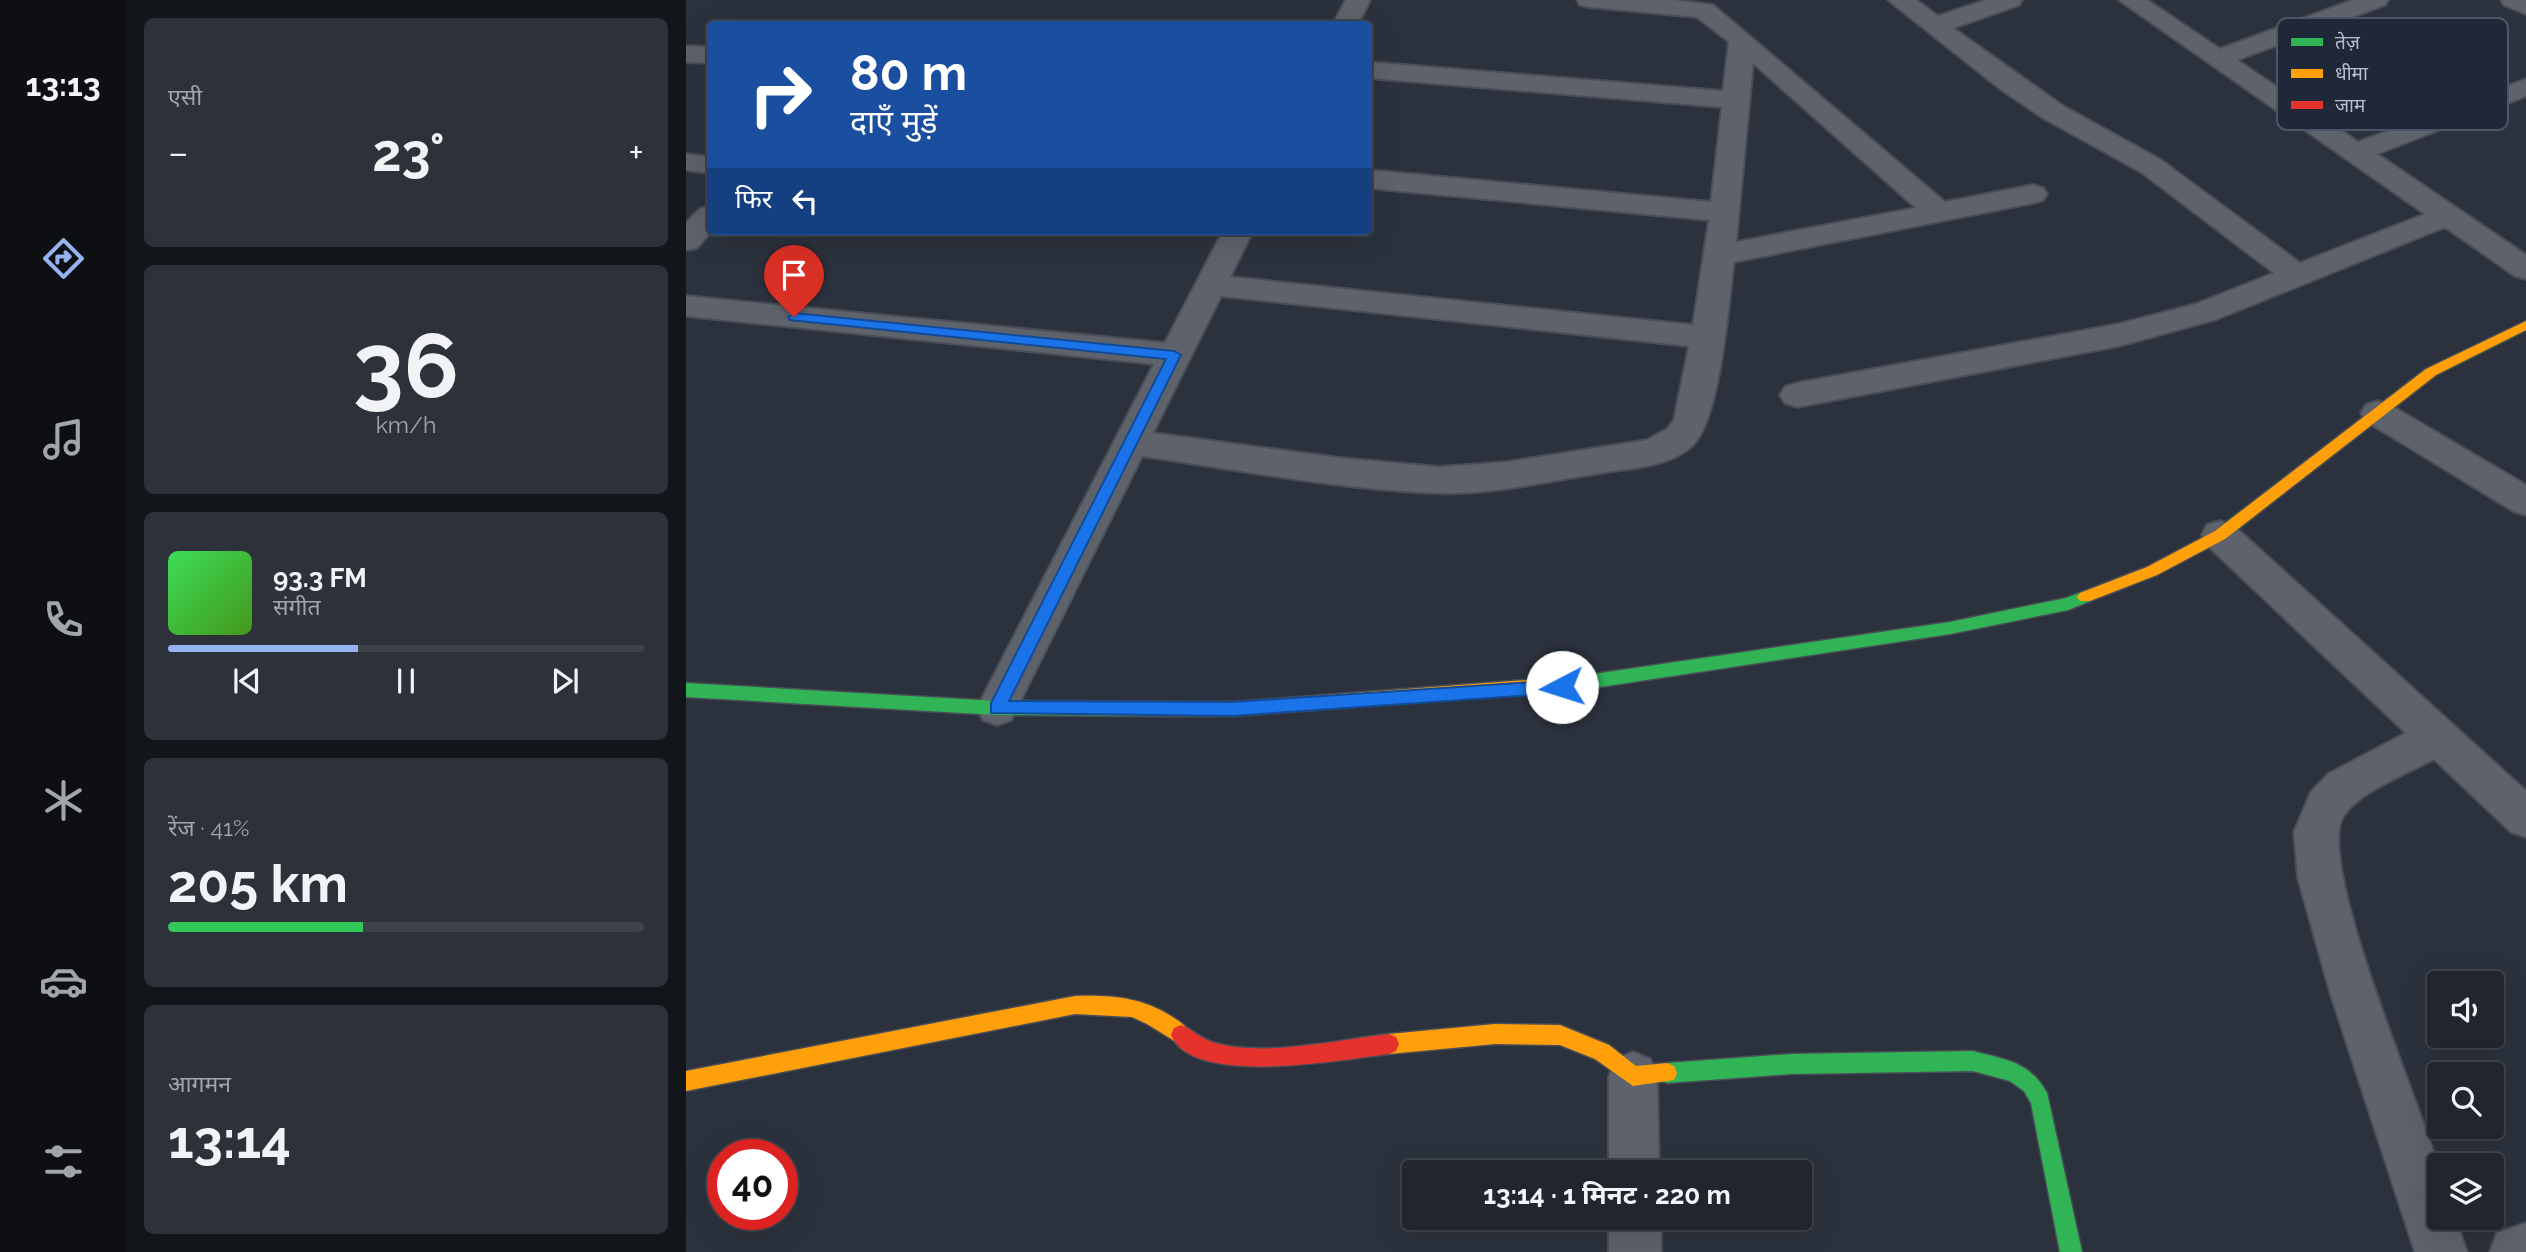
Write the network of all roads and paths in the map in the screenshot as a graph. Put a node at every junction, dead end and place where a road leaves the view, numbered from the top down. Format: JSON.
{"nodes":[{"id":1,"x":1358,"y":0,"type":"edge"},
{"id":2,"x":1589,"y":0,"type":"edge"},
{"id":3,"x":1900,"y":0,"type":"edge"},
{"id":4,"x":2010,"y":0,"type":"edge"},
{"id":5,"x":2131,"y":0,"type":"edge"},
{"id":6,"x":2376,"y":0,"type":"edge"},
{"id":7,"x":2513,"y":0,"type":"edge"},
{"id":8,"x":1699,"y":5,"type":"edge"},
{"id":9,"x":2526,"y":7,"type":"edge"},
{"id":10,"x":2327,"y":18,"type":"edge"},
{"id":11,"x":1348,"y":21,"type":"edge"},
{"id":12,"x":1934,"y":26,"type":"junction"},
{"id":13,"x":2277,"y":37,"type":"edge"},
{"id":14,"x":1742,"y":40,"type":"junction"},
{"id":15,"x":686,"y":54,"type":"edge"},
{"id":16,"x":707,"y":55,"type":"edge"},
{"id":17,"x":2217,"y":59,"type":"junction"},
{"id":18,"x":1372,"y":70,"type":"edge"},
{"id":19,"x":2526,"y":87,"type":"edge"},
{"id":20,"x":2508,"y":94,"type":"edge"},
{"id":21,"x":1734,"y":100,"type":"junction"},
{"id":22,"x":2277,"y":100,"type":"edge"},
{"id":23,"x":2321,"y":130,"type":"edge"},
{"id":24,"x":2415,"y":130,"type":"edge"},
{"id":25,"x":2355,"y":153,"type":"junction"},
{"id":26,"x":686,"y":162,"type":"edge"},
{"id":27,"x":707,"y":165,"type":"edge"},
{"id":28,"x":1372,"y":179,"type":"edge"},
{"id":29,"x":2033,"y":194,"type":"dead end"},
{"id":30,"x":1725,"y":212,"type":"junction"},
{"id":31,"x":1940,"y":213,"type":"junction"},
{"id":32,"x":2446,"y":216,"type":"junction"},
{"id":33,"x":707,"y":218,"type":"edge"},
{"id":34,"x":1236,"y":235,"type":"edge"},
{"id":35,"x":686,"y":241,"type":"edge"},
{"id":36,"x":1720,"y":255,"type":"junction"},
{"id":37,"x":2526,"y":269,"type":"edge"},
{"id":38,"x":2295,"y":274,"type":"junction"},
{"id":39,"x":1211,"y":285,"type":"junction"},
{"id":40,"x":686,"y":306,"type":"edge"},
{"id":41,"x":2526,"y":325,"type":"edge"},
{"id":42,"x":1705,"y":337,"type":"junction"},
{"id":43,"x":1174,"y":355,"type":"junction"},
{"id":44,"x":1797,"y":395,"type":"dead end"},
{"id":45,"x":2378,"y":413,"type":"junction"},
{"id":46,"x":1130,"y":442,"type":"junction"},
{"id":47,"x":2526,"y":502,"type":"edge"},
{"id":48,"x":2220,"y":535,"type":"junction"},
{"id":49,"x":686,"y":690,"type":"edge"},
{"id":50,"x":997,"y":708,"type":"junction"},
{"id":51,"x":2438,"y":736,"type":"junction"},
{"id":52,"x":2526,"y":818,"type":"edge"},
{"id":53,"x":1633,"y":1076,"type":"junction"},
{"id":54,"x":686,"y":1081,"type":"edge"},
{"id":55,"x":1634,"y":1160,"type":"edge"},
{"id":56,"x":1635,"y":1230,"type":"edge"},
{"id":57,"x":2526,"y":1249,"type":"edge"},
{"id":58,"x":1634,"y":1252,"type":"edge"},
{"id":59,"x":2071,"y":1252,"type":"edge"},
{"id":60,"x":2441,"y":1252,"type":"edge"},
{"id":61,"x":2516,"y":1252,"type":"edge"}],
"edges":[{"from":1,"to":11,"type":"street"},
{"from":2,"to":8,"type":"street"},
{"from":3,"to":12,"type":"street"},
{"from":4,"to":12,"type":"street"},
{"from":5,"to":17,"type":"street"},
{"from":6,"to":10,"type":"street"},
{"from":7,"to":9,"type":"street"},
{"from":8,"to":14,"type":"street"},
{"from":12,"to":38,"type":"street"},
{"from":13,"to":17,"type":"street"},
{"from":14,"to":21,"type":"street"},
{"from":14,"to":31,"type":"street"},
{"from":15,"to":16,"type":"street"},
{"from":17,"to":22,"type":"street"},
{"from":18,"to":21,"type":"street"},
{"from":19,"to":20,"type":"street"},
{"from":21,"to":30,"type":"street"},
{"from":23,"to":25,"type":"street"},
{"from":24,"to":25,"type":"street"},
{"from":25,"to":32,"type":"street"},
{"from":26,"to":27,"type":"street"},
{"from":28,"to":30,"type":"street"},
{"from":29,"to":31,"type":"street"},
{"from":30,"to":36,"type":"street"},
{"from":31,"to":36,"type":"street"},
{"from":32,"to":37,"type":"street"},
{"from":32,"to":38,"type":"street"},
{"from":33,"to":35,"type":"street"},
{"from":34,"to":39,"type":"street"},
{"from":36,"to":42,"type":"street"},
{"from":38,"to":44,"type":"street"},
{"from":39,"to":42,"type":"street"},
{"from":39,"to":43,"type":"street"},
{"from":40,"to":43,"type":"street"},
{"from":41,"to":45,"type":"street"},
{"from":42,"to":46,"type":"street"},
{"from":43,"to":46,"type":"street"},
{"from":45,"to":47,"type":"street"},
{"from":45,"to":48,"type":"street"},
{"from":46,"to":50,"type":"street"},
{"from":48,"to":50,"type":"street"},
{"from":48,"to":51,"type":"street"},
{"from":49,"to":50,"type":"street"},
{"from":51,"to":52,"type":"street"},
{"from":51,"to":60,"type":"street"},
{"from":53,"to":54,"type":"street"},
{"from":53,"to":55,"type":"street"},
{"from":53,"to":59,"type":"street"},
{"from":56,"to":58,"type":"street"},
{"from":57,"to":61,"type":"street"}]}
